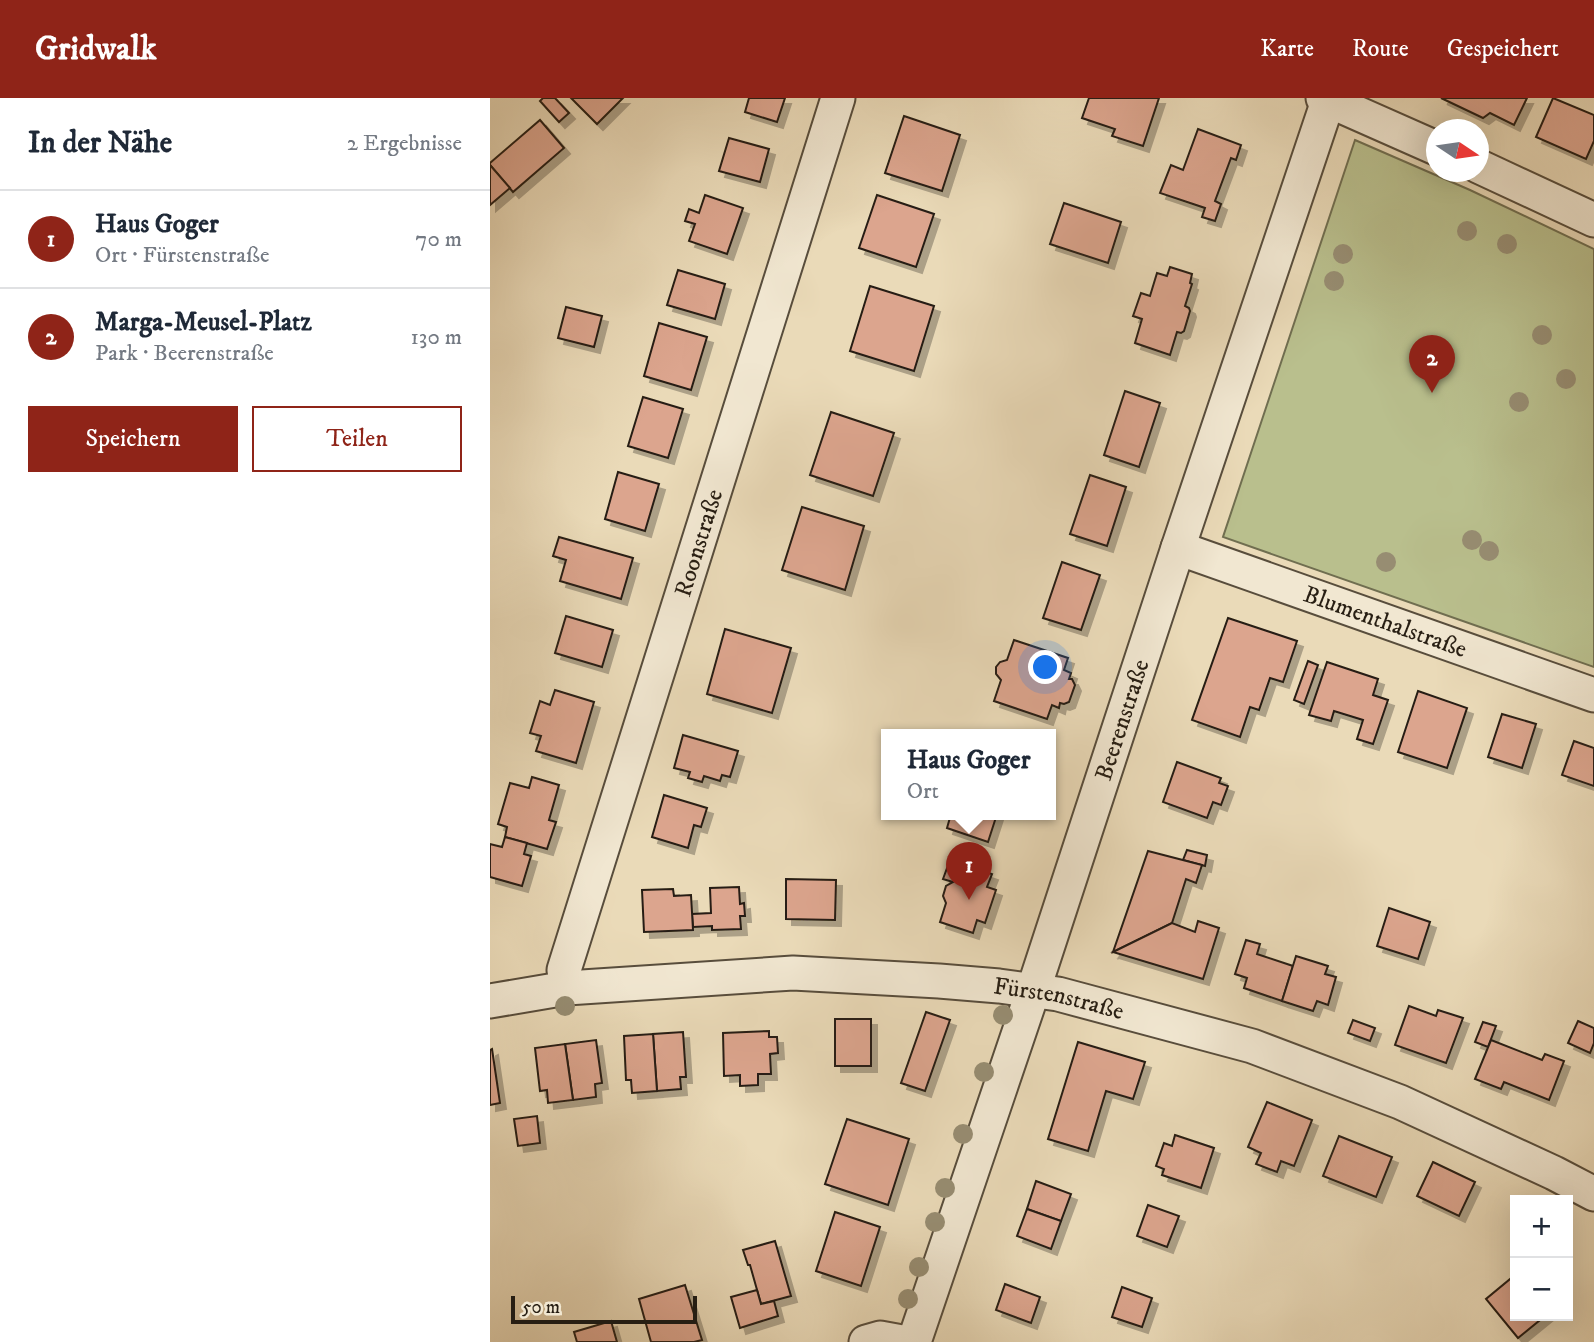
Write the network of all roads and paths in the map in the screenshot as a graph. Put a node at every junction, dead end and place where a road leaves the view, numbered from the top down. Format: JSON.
{"nodes":[{"id":1,"x":838,"y":98,"type":"edge"},
{"id":2,"x":1327,"y":99,"type":"edge"},
{"id":3,"x":1426,"y":143,"type":"edge"},
{"id":4,"x":1489,"y":171,"type":"edge"},
{"id":5,"x":1594,"y":220,"type":"edge"},
{"id":6,"x":1178,"y":548,"type":"junction"},
{"id":7,"x":1594,"y":695,"type":"edge"},
{"id":8,"x":567,"y":988,"type":"junction"},
{"id":9,"x":1033,"y":991,"type":"junction"},
{"id":10,"x":490,"y":1001,"type":"edge"},
{"id":11,"x":1594,"y":1194,"type":"edge"},
{"id":12,"x":866,"y":1342,"type":"edge"},
{"id":13,"x":902,"y":1342,"type":"edge"},
{"id":14,"x":914,"y":1342,"type":"edge"}],
"edges":[{"from":1,"to":8,"type":"street","name":"Roonstraße"},
{"from":2,"to":3,"type":"street"},
{"from":2,"to":6,"type":"street","name":"Beerenstraße"},
{"from":4,"to":5,"type":"street"},
{"from":6,"to":7,"type":"street","name":"Blumenthalstraße"},
{"from":6,"to":9,"type":"street","name":"Beerenstraße"},
{"from":8,"to":9,"type":"street","name":"Fürstenstraße"},
{"from":8,"to":10,"type":"street","name":"Fürstenstraße"},
{"from":9,"to":11,"type":"street","name":"Fürstenstraße"},
{"from":9,"to":14,"type":"street","name":"Beerenstraße"},
{"from":12,"to":13,"type":"street"}]}
